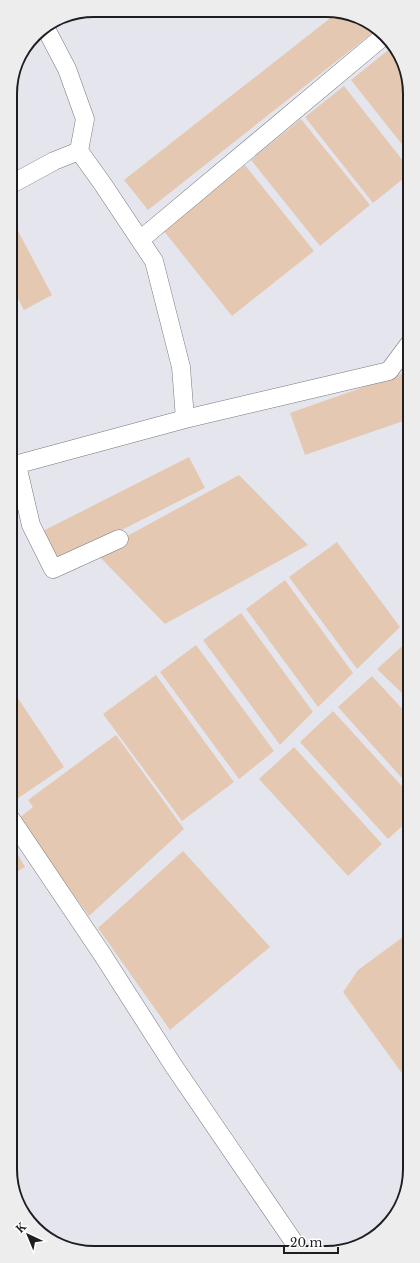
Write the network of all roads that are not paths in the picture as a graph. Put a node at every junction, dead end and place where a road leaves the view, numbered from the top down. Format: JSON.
{"nodes":[{"id":1,"x":48,"y":32,"type":"edge"},
{"id":2,"x":380,"y":40,"type":"edge"},
{"id":3,"x":79,"y":151,"type":"junction"},
{"id":4,"x":17,"y":181,"type":"edge"},
{"id":5,"x":140,"y":240,"type":"junction"},
{"id":6,"x":403,"y":353,"type":"edge"},
{"id":7,"x":185,"y":419,"type":"junction"},
{"id":8,"x":17,"y":465,"type":"edge"},
{"id":9,"x":17,"y":476,"type":"edge"},
{"id":10,"x":119,"y":539,"type":"dead end"},
{"id":11,"x":17,"y":828,"type":"edge"},
{"id":12,"x":297,"y":1246,"type":"edge"}],
"edges":[{"from":1,"to":3,"type":"street"},
{"from":2,"to":5,"type":"street"},
{"from":3,"to":4,"type":"street"},
{"from":3,"to":5,"type":"street"},
{"from":5,"to":7,"type":"street"},
{"from":6,"to":7,"type":"street"},
{"from":7,"to":8,"type":"street"},
{"from":9,"to":10,"type":"street"},
{"from":11,"to":12,"type":"street"}]}
